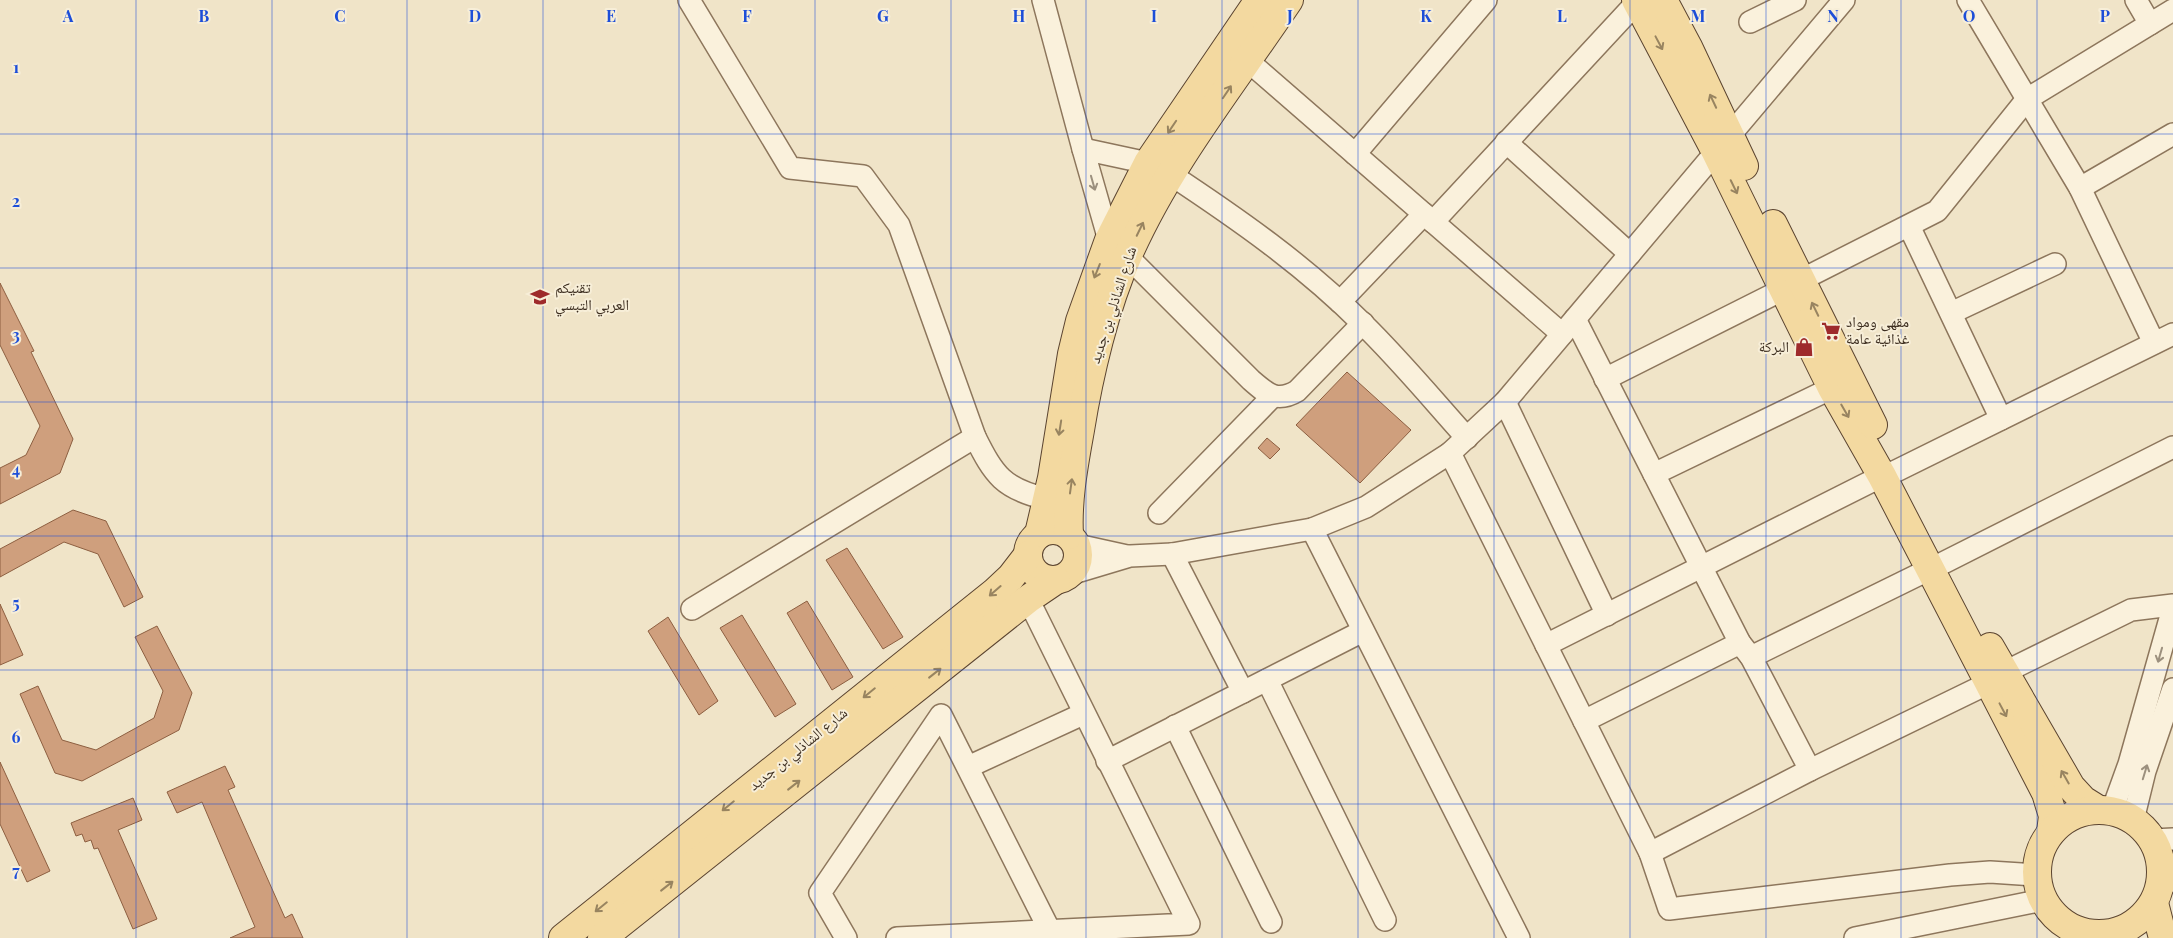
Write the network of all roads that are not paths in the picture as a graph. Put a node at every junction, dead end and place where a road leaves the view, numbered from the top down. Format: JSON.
{"nodes":[{"id":1,"x":689,"y":0,"type":"edge"},
{"id":2,"x":1043,"y":0,"type":"edge"},
{"id":3,"x":1259,"y":0,"type":"edge"},
{"id":4,"x":1289,"y":0,"type":"edge"},
{"id":5,"x":1486,"y":0,"type":"edge"},
{"id":6,"x":1795,"y":0,"type":"edge"},
{"id":7,"x":1844,"y":0,"type":"edge"},
{"id":8,"x":1968,"y":0,"type":"edge"},
{"id":9,"x":2136,"y":0,"type":"edge"},
{"id":10,"x":1645,"y":1,"type":"edge"},
{"id":11,"x":2173,"y":10,"type":"edge"},
{"id":12,"x":1750,"y":22,"type":"dead end"},
{"id":13,"x":2150,"y":24,"type":"junction"},
{"id":14,"x":1248,"y":61,"type":"junction"},
{"id":15,"x":2027,"y":99,"type":"junction"},
{"id":16,"x":2173,"y":134,"type":"edge"},
{"id":17,"x":1506,"y":142,"type":"junction"},
{"id":18,"x":1723,"y":144,"type":"junction"},
{"id":19,"x":1083,"y":149,"type":"junction"},
{"id":20,"x":1355,"y":154,"type":"junction"},
{"id":21,"x":1159,"y":168,"type":"junction"},
{"id":22,"x":2080,"y":188,"type":"junction"},
{"id":23,"x":1429,"y":218,"type":"junction"},
{"id":24,"x":1909,"y":226,"type":"junction"},
{"id":25,"x":1118,"y":248,"type":"junction"},
{"id":26,"x":1630,"y":254,"type":"junction"},
{"id":27,"x":2055,"y":264,"type":"dead end"},
{"id":28,"x":1792,"y":284,"type":"junction"},
{"id":29,"x":1340,"y":302,"type":"junction"},
{"id":30,"x":1951,"y":313,"type":"junction"},
{"id":31,"x":1363,"y":323,"type":"junction"},
{"id":32,"x":1568,"y":327,"type":"junction"},
{"id":33,"x":2173,"y":334,"type":"edge"},
{"id":34,"x":2154,"y":343,"type":"junction"},
{"id":35,"x":1605,"y":379,"type":"junction"},
{"id":36,"x":1832,"y":388,"type":"junction"},
{"id":37,"x":1273,"y":396,"type":"junction"},
{"id":38,"x":1505,"y":402,"type":"junction"},
{"id":39,"x":2001,"y":419,"type":"junction"},
{"id":40,"x":975,"y":437,"type":"junction"},
{"id":41,"x":1467,"y":438,"type":"junction"},
{"id":42,"x":2173,"y":447,"type":"edge"},
{"id":43,"x":1450,"y":453,"type":"junction"},
{"id":44,"x":1654,"y":474,"type":"junction"},
{"id":45,"x":1889,"y":474,"type":"junction"},
{"id":46,"x":1047,"y":499,"type":"junction"},
{"id":47,"x":1159,"y":513,"type":"dead end"},
{"id":48,"x":1312,"y":528,"type":"junction"},
{"id":49,"x":1073,"y":540,"type":"junction"},
{"id":50,"x":1034,"y":544,"type":"junction"},
{"id":51,"x":1172,"y":554,"type":"junction"},
{"id":52,"x":1130,"y":556,"type":"junction"},
{"id":53,"x":1937,"y":566,"type":"junction"},
{"id":54,"x":1702,"y":568,"type":"junction"},
{"id":55,"x":1063,"y":577,"type":"junction"},
{"id":56,"x":1028,"y":599,"type":"junction"},
{"id":57,"x":2173,"y":606,"type":"edge"},
{"id":58,"x":692,"y":608,"type":"dead end"},
{"id":59,"x":1607,"y":615,"type":"junction"},
{"id":60,"x":1363,"y":631,"type":"junction"},
{"id":61,"x":1546,"y":645,"type":"junction"},
{"id":62,"x":1746,"y":650,"type":"junction"},
{"id":63,"x":1997,"y":678,"type":"junction"},
{"id":64,"x":1267,"y":680,"type":"junction"},
{"id":65,"x":2173,"y":689,"type":"edge"},
{"id":66,"x":1243,"y":692,"type":"junction"},
{"id":67,"x":1083,"y":714,"type":"junction"},
{"id":68,"x":1584,"y":721,"type":"junction"},
{"id":69,"x":1175,"y":726,"type":"junction"},
{"id":70,"x":1107,"y":761,"type":"junction"},
{"id":71,"x":968,"y":768,"type":"junction"},
{"id":72,"x":1810,"y":770,"type":"junction"},
{"id":73,"x":2115,"y":814,"type":"junction"},
{"id":74,"x":2051,"y":832,"type":"junction"},
{"id":75,"x":2163,"y":840,"type":"edge"},
{"id":76,"x":1650,"y":853,"type":"junction"},
{"id":77,"x":2040,"y":888,"type":"junction"},
{"id":78,"x":2163,"y":889,"type":"edge"},
{"id":79,"x":1385,"y":920,"type":"dead end"},
{"id":80,"x":1271,"y":922,"type":"dead end"},
{"id":81,"x":1050,"y":931,"type":"junction"},
{"id":82,"x":1909,"y":933,"type":"edge"},
{"id":83,"x":2091,"y":936,"type":"edge"},
{"id":84,"x":563,"y":938,"type":"edge"},
{"id":85,"x":602,"y":938,"type":"edge"},
{"id":86,"x":846,"y":938,"type":"edge"},
{"id":87,"x":897,"y":938,"type":"edge"},
{"id":88,"x":1519,"y":938,"type":"edge"},
{"id":89,"x":1855,"y":938,"type":"edge"},
{"id":90,"x":2164,"y":938,"type":"edge"}],
"edges":[{"from":1,"to":40,"type":"street"},
{"from":2,"to":19,"type":"street"},
{"from":3,"to":21,"type":"main road","name":"شارع الشاذلي بن جديد","one_way":true},
{"from":4,"to":14,"type":"main road","name":"شارع الشاذلي بن جديد"},
{"from":5,"to":20,"type":"street"},
{"from":6,"to":12,"type":"street"},
{"from":7,"to":18,"type":"street"},
{"from":8,"to":15,"type":"street"},
{"from":9,"to":13,"type":"street"},
{"from":10,"to":17,"type":"street"},
{"from":10,"to":18,"type":"main road"},
{"from":11,"to":13,"type":"street"},
{"from":13,"to":15,"type":"street"},
{"from":14,"to":20,"type":"street"},
{"from":21,"to":14,"type":"main road","name":"شارع الشاذلي بن جديد","one_way":true},
{"from":15,"to":22,"type":"street"},
{"from":15,"to":24,"type":"street"},
{"from":16,"to":22,"type":"street"},
{"from":17,"to":23,"type":"street"},
{"from":17,"to":26,"type":"street"},
{"from":18,"to":26,"type":"street"},
{"from":18,"to":28,"type":"main road"},
{"from":19,"to":21,"type":"street"},
{"from":19,"to":25,"type":"street","one_way":true},
{"from":20,"to":23,"type":"street"},
{"from":21,"to":25,"type":"main road","name":"شارع الشاذلي بن جديد"},
{"from":21,"to":29,"type":"street"},
{"from":22,"to":34,"type":"street"},
{"from":23,"to":29,"type":"street"},
{"from":23,"to":32,"type":"street"},
{"from":24,"to":28,"type":"street"},
{"from":24,"to":30,"type":"street"},
{"from":25,"to":37,"type":"street"},
{"from":25,"to":46,"type":"main road","name":"شارع الشاذلي بن جديد","one_way":true},
{"from":49,"to":25,"type":"main road","name":"شارع الشاذلي بن جديد","one_way":true},
{"from":26,"to":32,"type":"street"},
{"from":27,"to":30,"type":"street"},
{"from":28,"to":35,"type":"street"},
{"from":28,"to":36,"type":"main road"},
{"from":45,"to":28,"type":"main road","one_way":true},
{"from":29,"to":31,"type":"street"},
{"from":30,"to":39,"type":"street"},
{"from":31,"to":37,"type":"street"},
{"from":31,"to":41,"type":"street"},
{"from":32,"to":35,"type":"street"},
{"from":32,"to":38,"type":"street"},
{"from":33,"to":34,"type":"street"},
{"from":34,"to":39,"type":"street"},
{"from":35,"to":44,"type":"street"},
{"from":36,"to":44,"type":"street"},
{"from":36,"to":45,"type":"main road","one_way":true},
{"from":37,"to":47,"type":"street"},
{"from":38,"to":41,"type":"street"},
{"from":38,"to":59,"type":"street"},
{"from":39,"to":45,"type":"street"},
{"from":40,"to":46,"type":"street"},
{"from":40,"to":58,"type":"street"},
{"from":41,"to":43,"type":"street"},
{"from":42,"to":53,"type":"street"},
{"from":43,"to":48,"type":"street"},
{"from":43,"to":61,"type":"street"},
{"from":44,"to":54,"type":"street"},
{"from":45,"to":53,"type":"main road"},
{"from":45,"to":54,"type":"street"},
{"from":46,"to":50,"type":"main road","name":"شارع الشاذلي بن جديد"},
{"from":48,"to":51,"type":"street"},
{"from":48,"to":60,"type":"street"},
{"from":49,"to":50,"type":"main road"},
{"from":49,"to":52,"type":"street"},
{"from":49,"to":55,"type":"main road"},
{"from":50,"to":55,"type":"main road"},
{"from":50,"to":84,"type":"main road","name":"شارع الشاذلي بن جديد","one_way":true},
{"from":51,"to":52,"type":"street"},
{"from":51,"to":66,"type":"street"},
{"from":52,"to":55,"type":"street"},
{"from":53,"to":62,"type":"street"},
{"from":53,"to":63,"type":"main road"},
{"from":54,"to":59,"type":"street"},
{"from":54,"to":62,"type":"street"},
{"from":55,"to":56,"type":"main road","name":"شارع الشاذلي بن جديد"},
{"from":56,"to":67,"type":"street"},
{"from":85,"to":56,"type":"main road","name":"شارع الشاذلي بن جديد","one_way":true},
{"from":57,"to":63,"type":"street"},
{"from":57,"to":73,"type":"street","one_way":true},
{"from":59,"to":61,"type":"street"},
{"from":60,"to":64,"type":"street"},
{"from":60,"to":88,"type":"street"},
{"from":61,"to":68,"type":"street"},
{"from":62,"to":68,"type":"street"},
{"from":62,"to":72,"type":"street"},
{"from":63,"to":72,"type":"street"},
{"from":73,"to":63,"type":"main road","one_way":true},
{"from":63,"to":74,"type":"main road","one_way":true},
{"from":64,"to":66,"type":"street"},
{"from":64,"to":79,"type":"street"},
{"from":73,"to":65,"type":"street","one_way":true},
{"from":66,"to":69,"type":"street"},
{"from":67,"to":70,"type":"street"},
{"from":67,"to":71,"type":"street"},
{"from":68,"to":76,"type":"street"},
{"from":69,"to":70,"type":"street"},
{"from":69,"to":80,"type":"street"},
{"from":70,"to":81,"type":"street"},
{"from":71,"to":81,"type":"street"},
{"from":71,"to":86,"type":"street"},
{"from":72,"to":76,"type":"street"},
{"from":73,"to":74,"type":"main road"},
{"from":73,"to":75,"type":"main road"},
{"from":74,"to":77,"type":"main road"},
{"from":75,"to":78,"type":"main road"},
{"from":76,"to":77,"type":"street"},
{"from":77,"to":82,"type":"street"},
{"from":77,"to":83,"type":"main road"},
{"from":78,"to":83,"type":"main road"},
{"from":78,"to":90,"type":"main road"},
{"from":81,"to":87,"type":"street"},
{"from":82,"to":89,"type":"street"}]}
